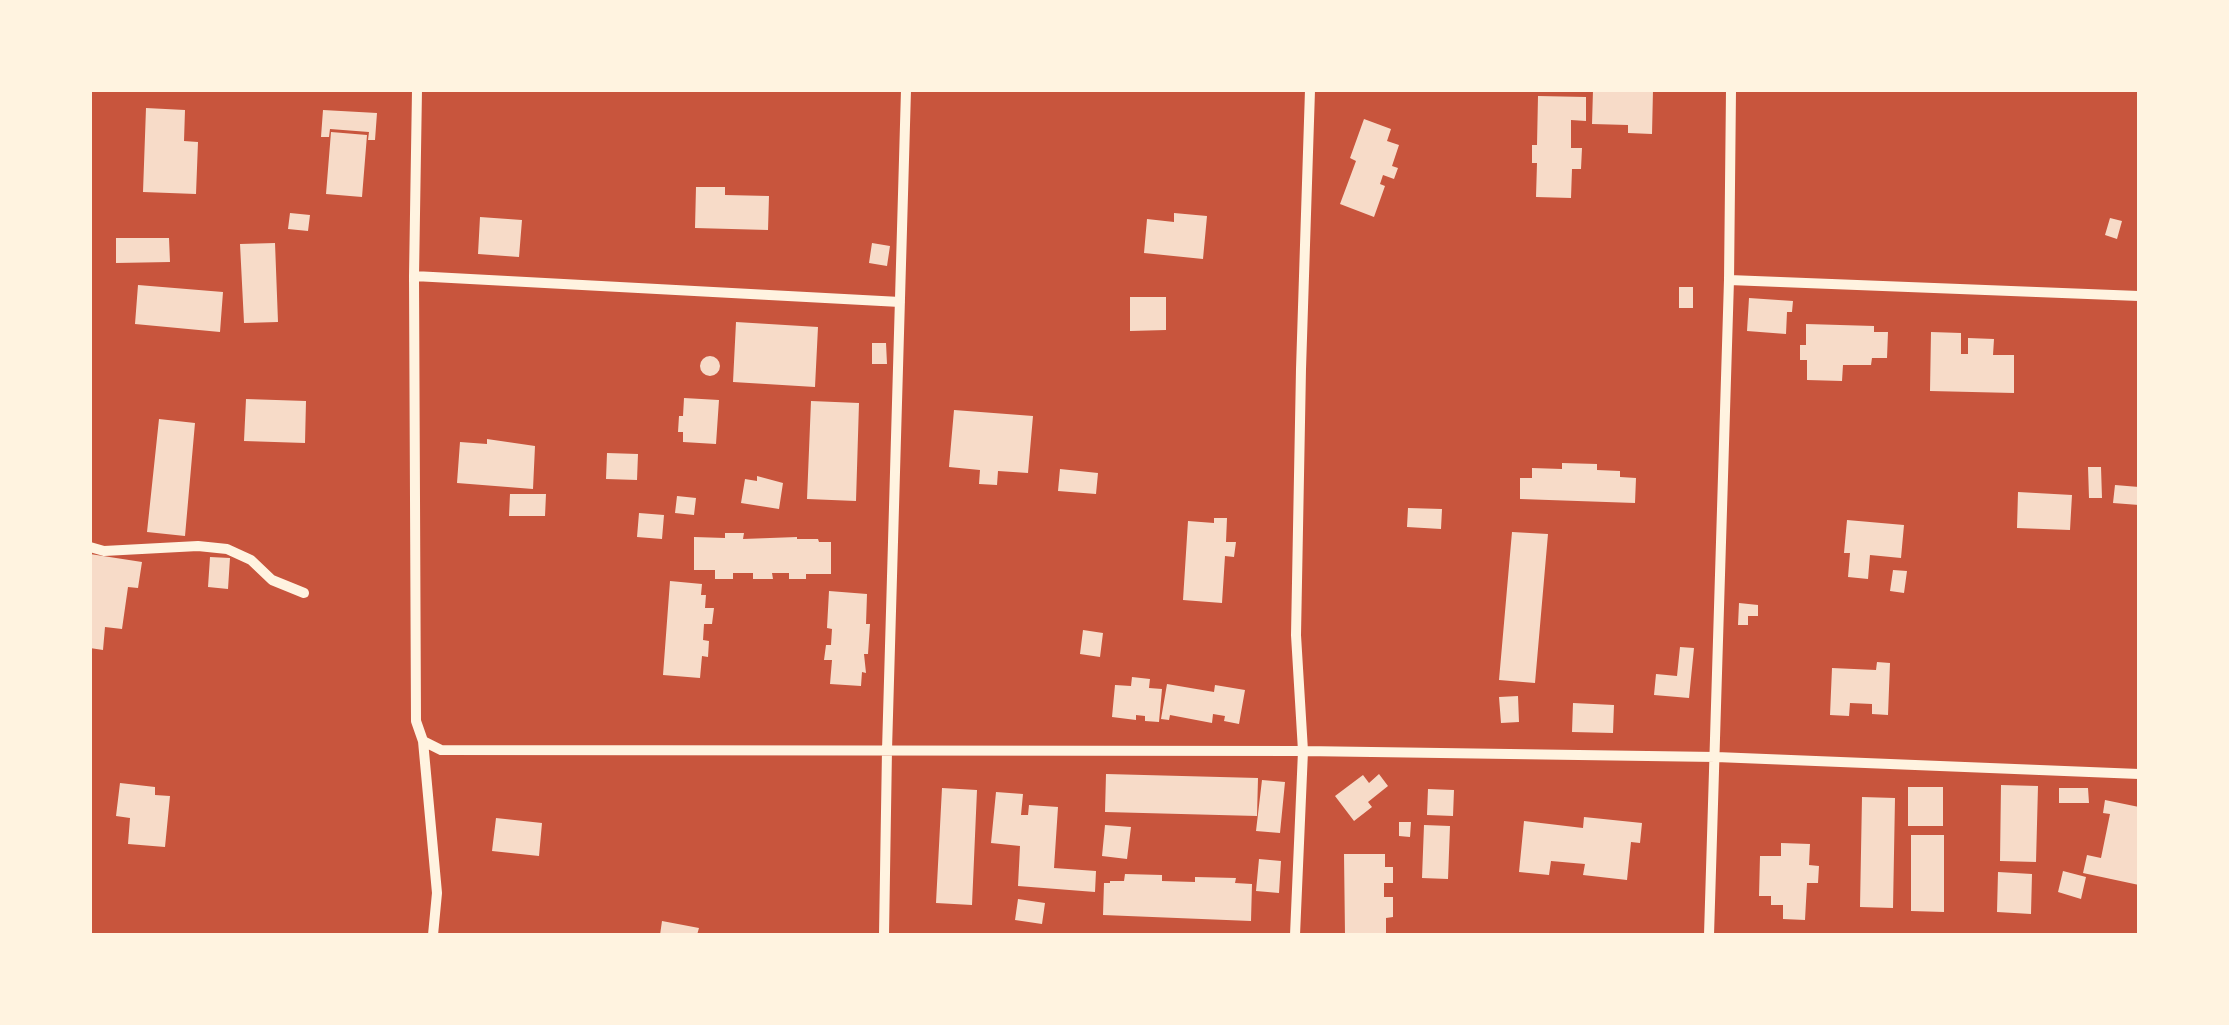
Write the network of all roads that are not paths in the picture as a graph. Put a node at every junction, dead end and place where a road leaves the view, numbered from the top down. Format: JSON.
{"nodes":[{"id":1,"x":417,"y":90,"type":"edge"},
{"id":2,"x":906,"y":90,"type":"edge"},
{"id":3,"x":1310,"y":90,"type":"edge"},
{"id":4,"x":1731,"y":90,"type":"edge"},
{"id":5,"x":414,"y":276,"type":"junction"},
{"id":6,"x":1728,"y":280,"type":"junction"},
{"id":7,"x":2139,"y":296,"type":"edge"},
{"id":8,"x":900,"y":302,"type":"junction"},
{"id":9,"x":90,"y":547,"type":"edge"},
{"id":10,"x":304,"y":592,"type":"dead end"},
{"id":11,"x":423,"y":741,"type":"junction"},
{"id":12,"x":887,"y":750,"type":"junction"},
{"id":13,"x":1303,"y":751,"type":"junction"},
{"id":14,"x":1716,"y":758,"type":"junction"},
{"id":15,"x":2139,"y":774,"type":"edge"},
{"id":16,"x":432,"y":935,"type":"edge"},
{"id":17,"x":884,"y":935,"type":"edge"},
{"id":18,"x":1295,"y":935,"type":"edge"},
{"id":19,"x":1709,"y":935,"type":"edge"}],
"edges":[{"from":1,"to":5,"type":"street"},
{"from":2,"to":8,"type":"street"},
{"from":3,"to":13,"type":"street"},
{"from":4,"to":6,"type":"street"},
{"from":5,"to":8,"type":"street"},
{"from":5,"to":11,"type":"street"},
{"from":6,"to":7,"type":"street"},
{"from":6,"to":14,"type":"street"},
{"from":8,"to":12,"type":"street"},
{"from":9,"to":10,"type":"street"},
{"from":11,"to":12,"type":"street"},
{"from":11,"to":16,"type":"street"},
{"from":12,"to":13,"type":"street"},
{"from":12,"to":17,"type":"street"},
{"from":13,"to":14,"type":"street"},
{"from":13,"to":18,"type":"street"},
{"from":14,"to":15,"type":"street"},
{"from":14,"to":19,"type":"street"}]}
